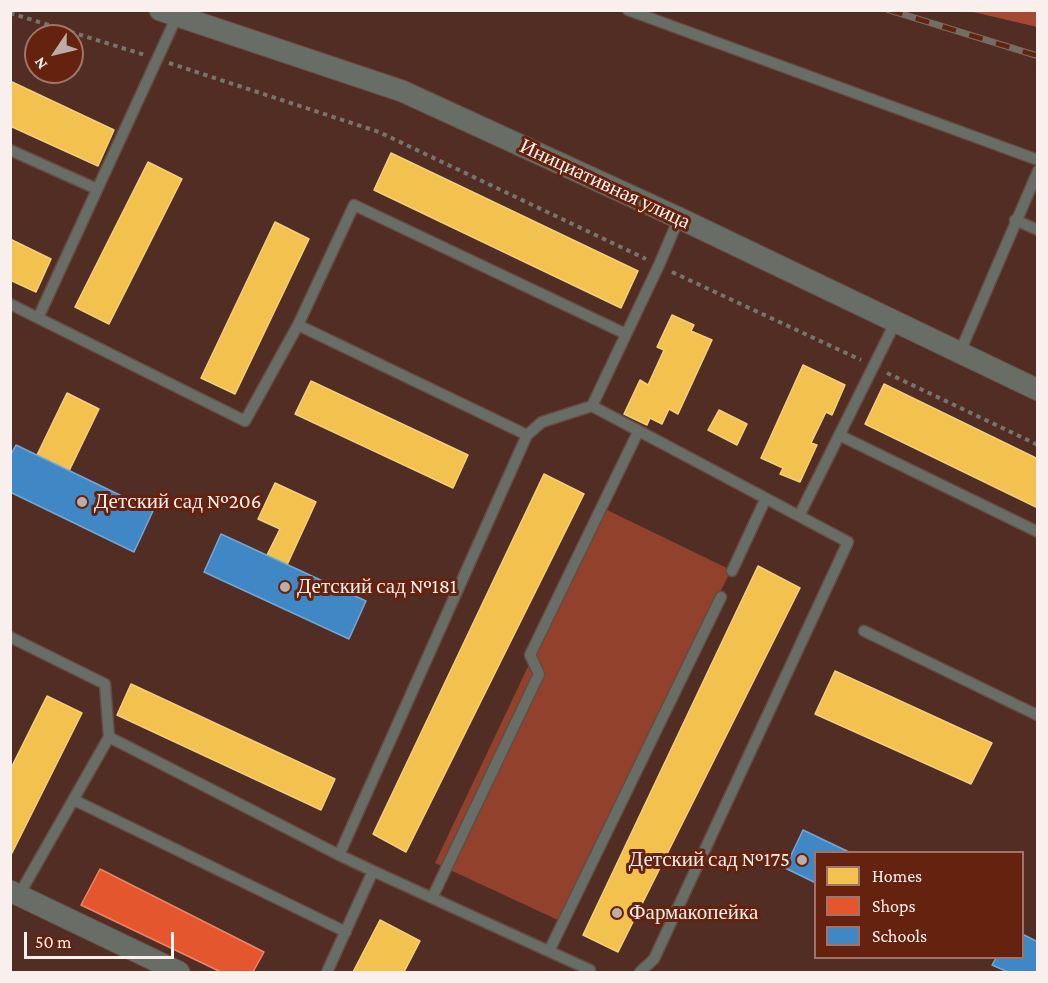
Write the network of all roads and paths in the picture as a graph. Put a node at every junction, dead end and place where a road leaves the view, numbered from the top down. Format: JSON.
{"nodes":[{"id":1,"x":628,"y":10,"type":"edge"},
{"id":2,"x":10,"y":13,"type":"edge"},
{"id":3,"x":169,"y":13,"type":"edge"},
{"id":4,"x":158,"y":59,"type":"junction"},
{"id":5,"x":10,"y":150,"type":"edge"},
{"id":6,"x":1038,"y":160,"type":"edge"},
{"id":7,"x":1038,"y":171,"type":"edge"},
{"id":8,"x":97,"y":189,"type":"junction"},
{"id":9,"x":679,"y":218,"type":"junction"},
{"id":10,"x":1015,"y":220,"type":"junction"},
{"id":11,"x":1038,"y":230,"type":"edge"},
{"id":12,"x":659,"y":266,"type":"junction"},
{"id":13,"x":10,"y":304,"type":"edge"},
{"id":14,"x":38,"y":318,"type":"junction"},
{"id":15,"x":896,"y":321,"type":"junction"},
{"id":16,"x":298,"y":325,"type":"junction"},
{"id":17,"x":626,"y":334,"type":"junction"},
{"id":18,"x":960,"y":352,"type":"junction"},
{"id":19,"x":874,"y":366,"type":"junction"},
{"id":20,"x":1038,"y":390,"type":"edge"},
{"id":21,"x":592,"y":406,"type":"junction"},
{"id":22,"x":638,"y":432,"type":"junction"},
{"id":23,"x":526,"y":435,"type":"junction"},
{"id":24,"x":838,"y":435,"type":"junction"},
{"id":25,"x":1038,"y":445,"type":"edge"},
{"id":26,"x":765,"y":500,"type":"junction"},
{"id":27,"x":799,"y":516,"type":"junction"},
{"id":28,"x":1038,"y":532,"type":"edge"},
{"id":29,"x":732,"y":571,"type":"dead end"},
{"id":30,"x":721,"y":597,"type":"dead end"},
{"id":31,"x":864,"y":632,"type":"dead end"},
{"id":32,"x":10,"y":637,"type":"edge"},
{"id":33,"x":1038,"y":713,"type":"edge"},
{"id":34,"x":109,"y":737,"type":"junction"},
{"id":35,"x":74,"y":801,"type":"junction"},
{"id":36,"x":339,"y":855,"type":"junction"},
{"id":37,"x":373,"y":871,"type":"junction"},
{"id":38,"x":15,"y":893,"type":"edge"},
{"id":39,"x":432,"y":898,"type":"junction"},
{"id":40,"x":346,"y":932,"type":"junction"},
{"id":41,"x":549,"y":951,"type":"junction"},
{"id":42,"x":179,"y":972,"type":"edge"},
{"id":43,"x":327,"y":972,"type":"edge"},
{"id":44,"x":592,"y":972,"type":"edge"},
{"id":45,"x":640,"y":972,"type":"edge"}],
"edges":[{"from":1,"to":6,"type":"lane"},
{"from":2,"to":4,"type":"path"},
{"from":3,"to":4,"type":"lane"},
{"from":3,"to":9,"type":"street","name":"Инициативная улица"},
{"from":4,"to":8,"type":"lane"},
{"from":4,"to":12,"type":"path"},
{"from":5,"to":8,"type":"lane"},
{"from":7,"to":10,"type":"lane"},
{"from":8,"to":14,"type":"lane"},
{"from":9,"to":12,"type":"lane"},
{"from":9,"to":15,"type":"street","name":"Инициативная улица"},
{"from":10,"to":11,"type":"lane"},
{"from":10,"to":18,"type":"lane"},
{"from":12,"to":17,"type":"lane"},
{"from":12,"to":19,"type":"path"},
{"from":13,"to":14,"type":"lane"},
{"from":14,"to":16,"type":"lane"},
{"from":15,"to":18,"type":"street","name":"Инициативная улица"},
{"from":15,"to":19,"type":"lane"},
{"from":16,"to":17,"type":"lane"},
{"from":16,"to":23,"type":"lane"},
{"from":17,"to":21,"type":"lane"},
{"from":18,"to":20,"type":"street","name":"Инициативная улица"},
{"from":19,"to":24,"type":"lane"},
{"from":19,"to":25,"type":"path"},
{"from":21,"to":22,"type":"lane"},
{"from":21,"to":23,"type":"lane"},
{"from":22,"to":26,"type":"lane"},
{"from":22,"to":39,"type":"lane"},
{"from":23,"to":36,"type":"lane"},
{"from":24,"to":27,"type":"lane"},
{"from":24,"to":28,"type":"lane"},
{"from":26,"to":27,"type":"lane"},
{"from":26,"to":29,"type":"lane"},
{"from":27,"to":45,"type":"lane"},
{"from":30,"to":41,"type":"lane"},
{"from":31,"to":33,"type":"lane"},
{"from":32,"to":34,"type":"lane"},
{"from":34,"to":35,"type":"lane"},
{"from":34,"to":36,"type":"lane"},
{"from":35,"to":38,"type":"lane"},
{"from":35,"to":40,"type":"lane"},
{"from":36,"to":37,"type":"lane"},
{"from":37,"to":39,"type":"lane"},
{"from":37,"to":40,"type":"lane"},
{"from":38,"to":42,"type":"street"},
{"from":39,"to":41,"type":"lane"},
{"from":40,"to":43,"type":"lane"},
{"from":41,"to":44,"type":"lane"}]}
